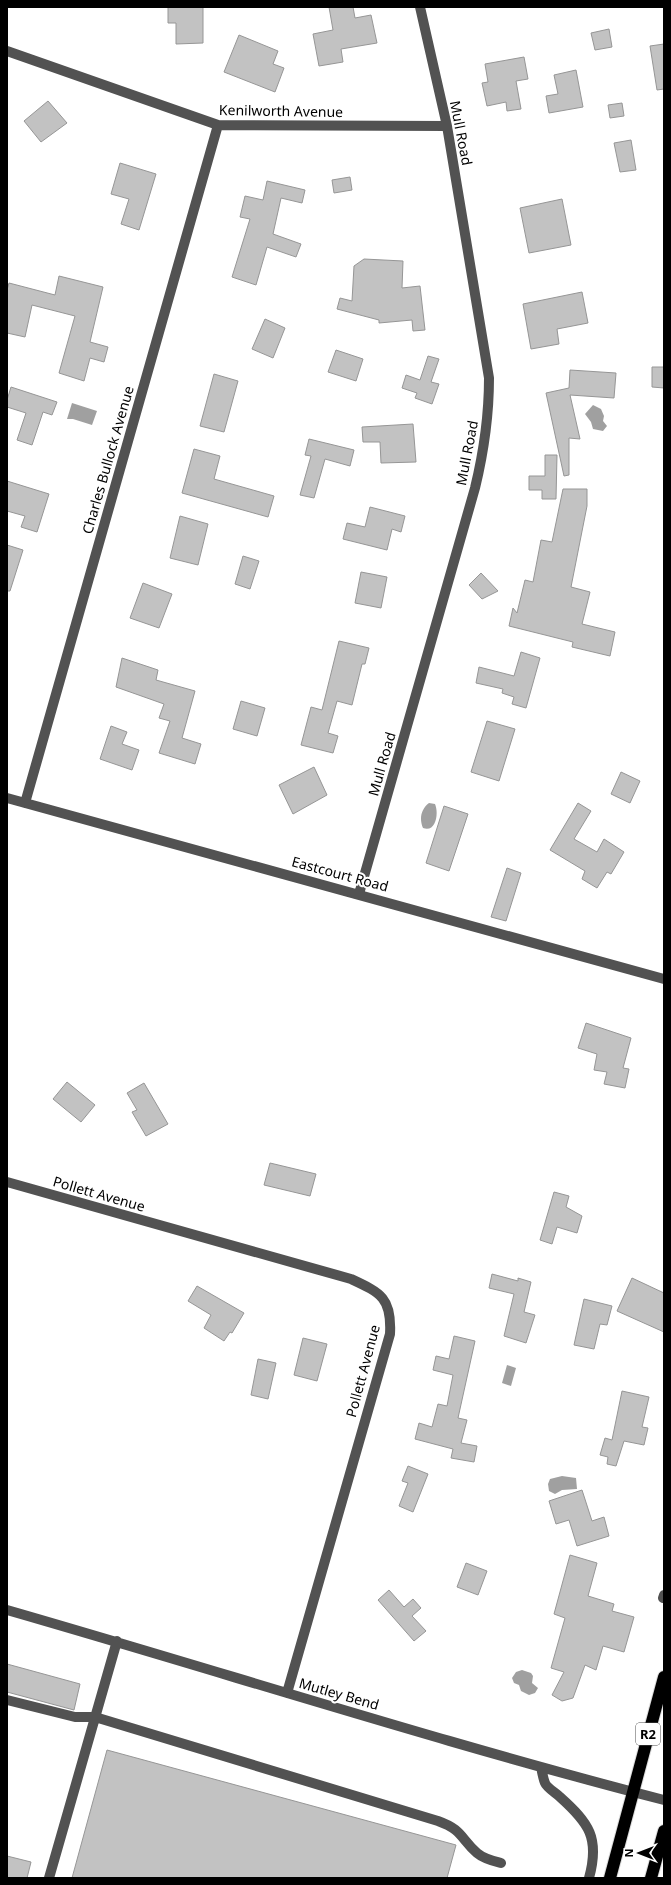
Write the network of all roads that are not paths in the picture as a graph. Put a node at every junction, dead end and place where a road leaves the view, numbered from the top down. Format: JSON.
{"nodes":[{"id":1,"x":420,"y":7,"type":"edge"},
{"id":2,"x":7,"y":51,"type":"edge"},
{"id":3,"x":218,"y":125,"type":"junction"},
{"id":4,"x":447,"y":126,"type":"junction"},
{"id":5,"x":7,"y":798,"type":"edge"},
{"id":6,"x":25,"y":803,"type":"junction"},
{"id":7,"x":359,"y":894,"type":"junction"},
{"id":8,"x":664,"y":979,"type":"edge"},
{"id":9,"x":7,"y":1182,"type":"edge"},
{"id":10,"x":7,"y":1610,"type":"edge"},
{"id":11,"x":117,"y":1642,"type":"junction"},
{"id":12,"x":664,"y":1677,"type":"edge"},
{"id":13,"x":287,"y":1693,"type":"junction"},
{"id":14,"x":7,"y":1700,"type":"edge"},
{"id":15,"x":95,"y":1717,"type":"junction"},
{"id":16,"x":541,"y":1768,"type":"junction"},
{"id":17,"x":633,"y":1792,"type":"junction"},
{"id":18,"x":664,"y":1800,"type":"edge"},
{"id":19,"x":664,"y":1830,"type":"edge"},
{"id":20,"x":501,"y":1863,"type":"dead end"},
{"id":21,"x":49,"y":1878,"type":"edge"},
{"id":22,"x":589,"y":1878,"type":"edge"},
{"id":23,"x":610,"y":1878,"type":"edge"},
{"id":24,"x":651,"y":1878,"type":"edge"}],
"edges":[{"from":1,"to":4,"type":"street","name":"Mull Road"},
{"from":2,"to":3,"type":"street","name":"Kenilworth Avenue"},
{"from":3,"to":4,"type":"street","name":"Kenilworth Avenue"},
{"from":3,"to":6,"type":"street","name":"Charles Bullock Avenue"},
{"from":4,"to":7,"type":"street","name":"Mull Road"},
{"from":5,"to":6,"type":"street","name":"Eastcourt Road"},
{"from":6,"to":7,"type":"street","name":"Eastcourt Road"},
{"from":7,"to":8,"type":"street","name":"Eastcourt Road"},
{"from":9,"to":13,"type":"street","name":"Pollett Avenue"},
{"from":10,"to":11,"type":"street","name":"Mutley Bend"},
{"from":11,"to":13,"type":"street","name":"Mutley Bend"},
{"from":11,"to":15,"type":"street"},
{"from":12,"to":17,"type":"highway","number":"R2"},
{"from":13,"to":16,"type":"street","name":"Mutley Bend"},
{"from":14,"to":15,"type":"street"},
{"from":15,"to":20,"type":"street"},
{"from":15,"to":21,"type":"street"},
{"from":16,"to":17,"type":"street","name":"Mutley Bend"},
{"from":16,"to":22,"type":"street"},
{"from":17,"to":18,"type":"street","name":"Mutley Bend"},
{"from":17,"to":23,"type":"highway","number":"R2"},
{"from":19,"to":24,"type":"highway"}]}
